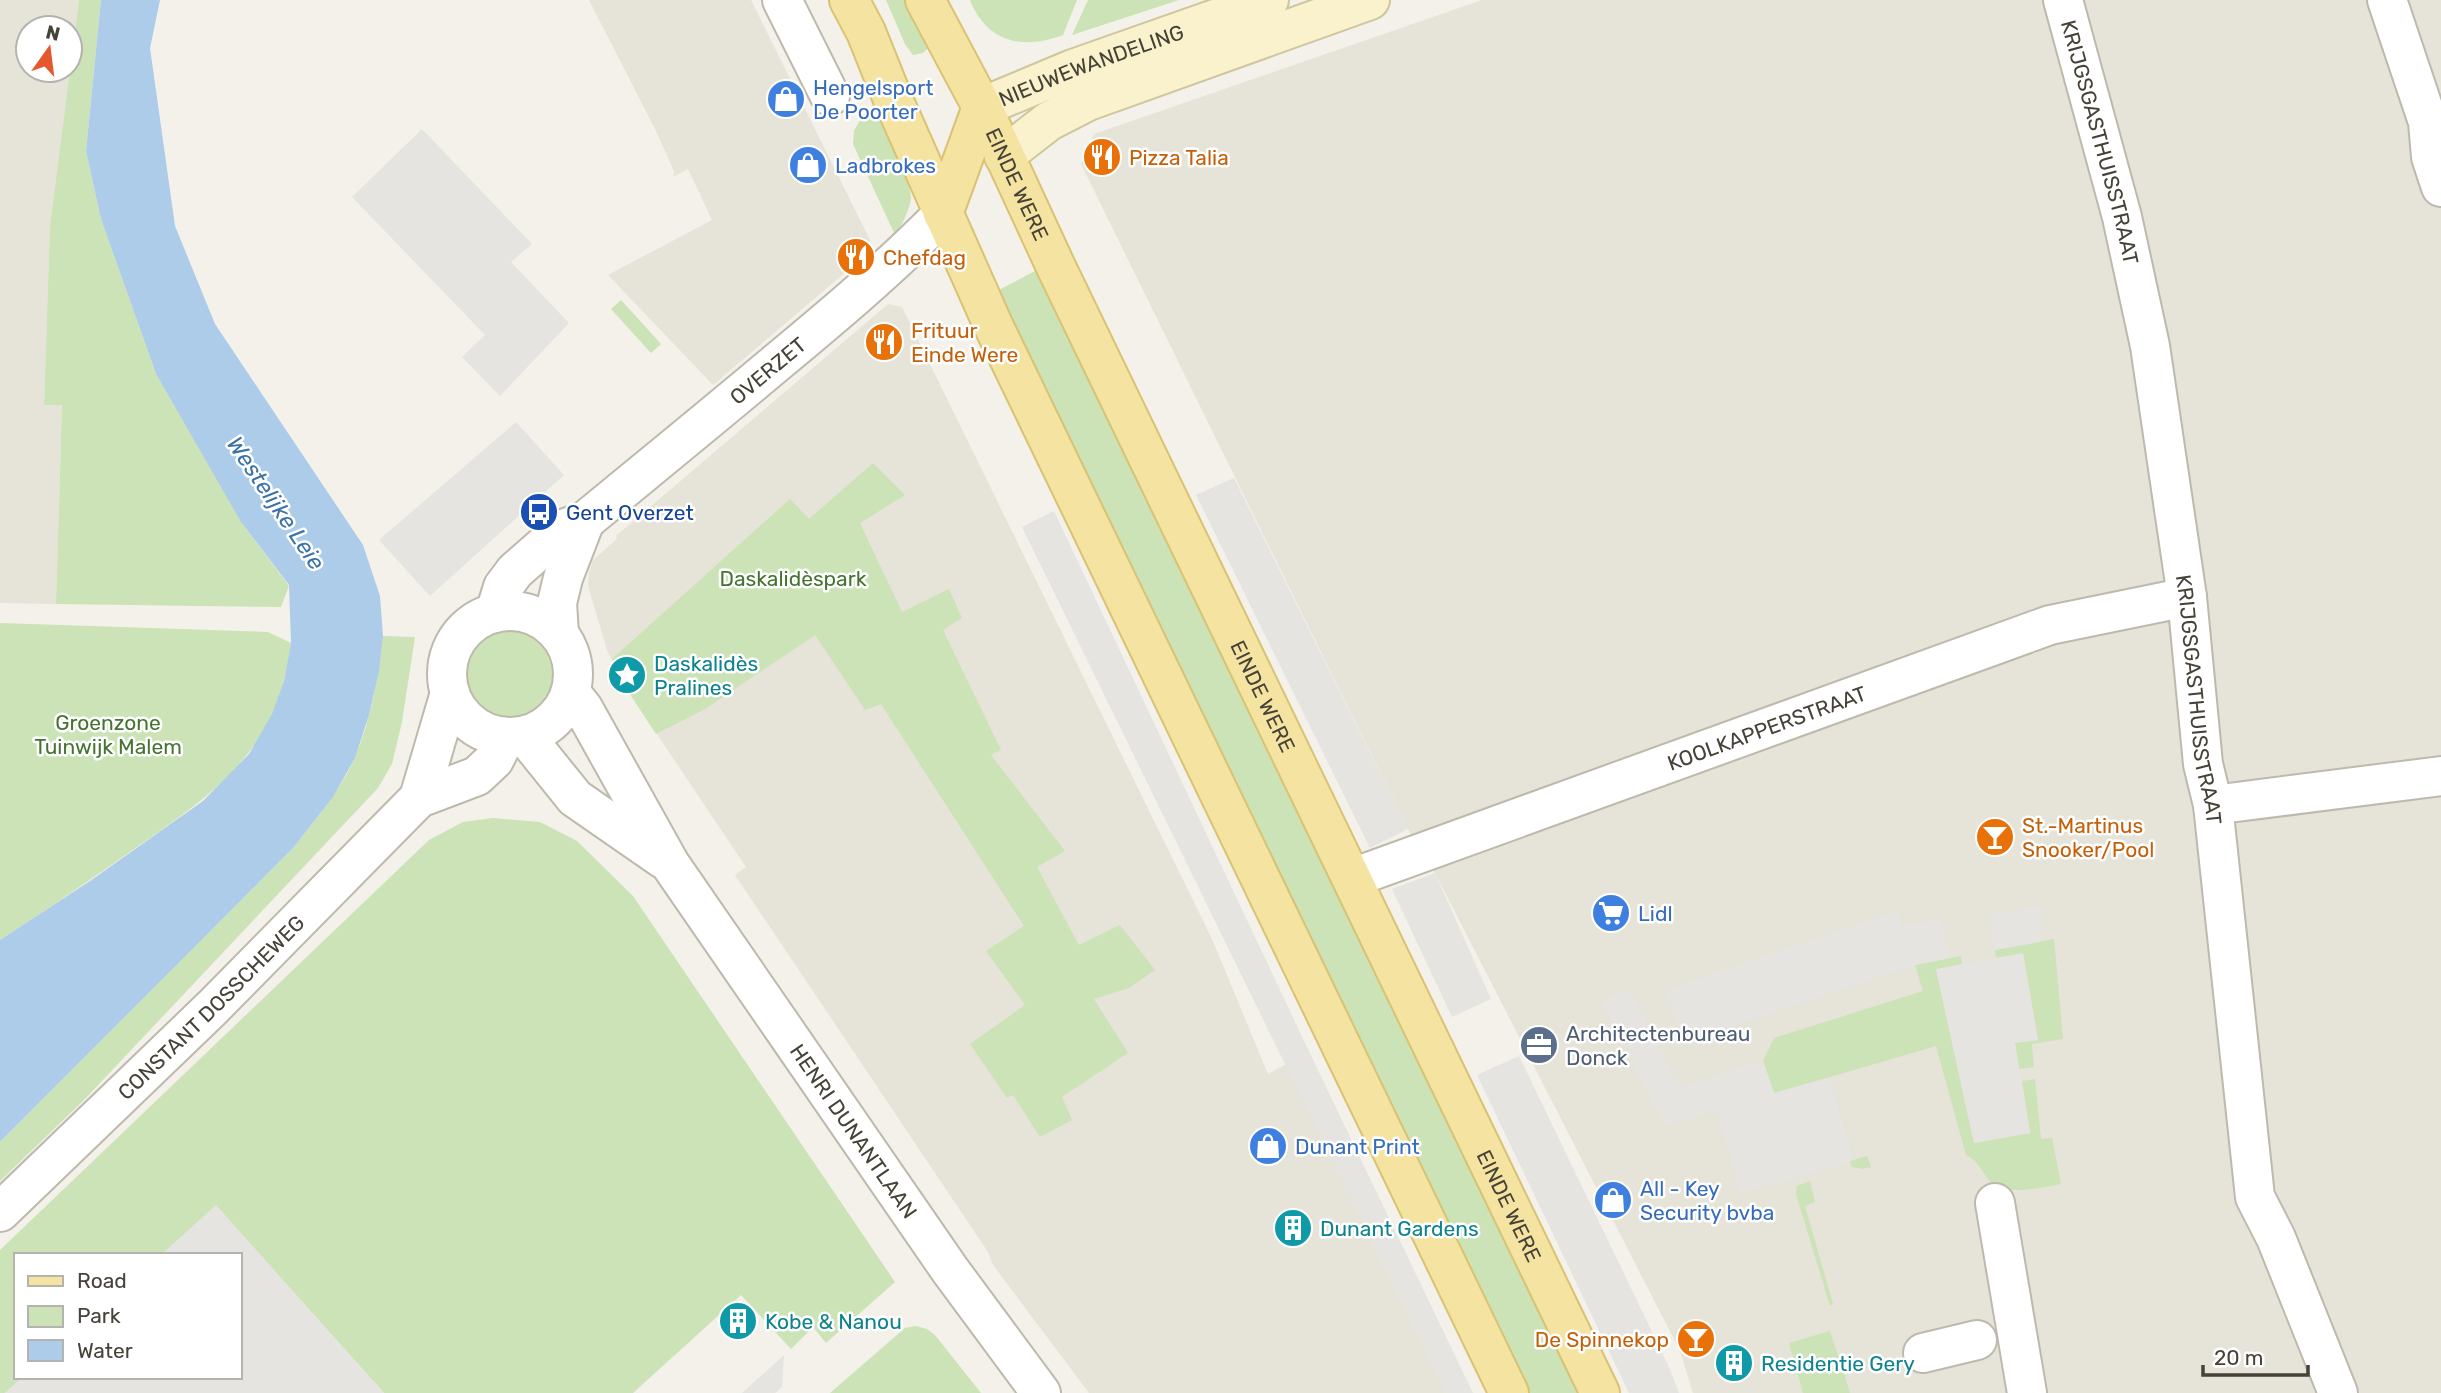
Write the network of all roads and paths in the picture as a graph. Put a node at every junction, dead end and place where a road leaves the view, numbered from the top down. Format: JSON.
{"nodes":[{"id":1,"x":782,"y":0,"type":"edge"},
{"id":2,"x":849,"y":0,"type":"edge"},
{"id":3,"x":925,"y":0,"type":"edge"},
{"id":4,"x":1269,"y":0,"type":"edge"},
{"id":5,"x":1370,"y":0,"type":"edge"},
{"id":6,"x":2063,"y":0,"type":"edge"},
{"id":7,"x":2387,"y":0,"type":"edge"},
{"id":8,"x":830,"y":96,"type":"dead end"},
{"id":9,"x":982,"y":107,"type":"junction"},
{"id":10,"x":1004,"y":156,"type":"junction"},
{"id":11,"x":2441,"y":187,"type":"edge"},
{"id":12,"x":943,"y":214,"type":"junction"},
{"id":13,"x":585,"y":521,"type":"junction"},
{"id":14,"x":2187,"y":597,"type":"junction"},
{"id":15,"x":495,"y":612,"type":"junction"},
{"id":16,"x":559,"y":634,"type":"junction"},
{"id":17,"x":450,"y":693,"type":"junction"},
{"id":18,"x":571,"y":693,"type":"junction"},
{"id":19,"x":516,"y":736,"type":"junction"},
{"id":20,"x":2441,"y":776,"type":"edge"},
{"id":21,"x":419,"y":798,"type":"junction"},
{"id":22,"x":2213,"y":805,"type":"junction"},
{"id":23,"x":670,"y":864,"type":"junction"},
{"id":24,"x":1352,"y":878,"type":"junction"},
{"id":25,"x":1995,"y":1203,"type":"dead end"},
{"id":26,"x":0,"y":1212,"type":"edge"},
{"id":27,"x":2000,"y":1334,"type":"junction"},
{"id":28,"x":1923,"y":1353,"type":"dead end"},
{"id":29,"x":1041,"y":1393,"type":"edge"},
{"id":30,"x":1509,"y":1393,"type":"edge"},
{"id":31,"x":1600,"y":1393,"type":"edge"},
{"id":32,"x":2027,"y":1393,"type":"edge"},
{"id":33,"x":2338,"y":1393,"type":"edge"}],
"edges":[{"from":1,"to":8,"type":"street"},
{"from":2,"to":12,"type":"main road"},
{"from":3,"to":9,"type":"main road","name":"EINDE WERE"},
{"from":4,"to":9,"type":"main road","name":"NIEUWEWANDELING"},
{"from":5,"to":10,"type":"main road","name":"NIEUWEWANDELING"},
{"from":6,"to":14,"type":"street","name":"KRIJGSGASTHUISSTRAAT"},
{"from":7,"to":11,"type":"street"},
{"from":9,"to":10,"type":"main road","name":"EINDE WERE"},
{"from":9,"to":12,"type":"main road","name":"NIEUWEWANDELING"},
{"from":10,"to":12,"type":"main road"},
{"from":10,"to":24,"type":"main road","name":"EINDE WERE"},
{"from":12,"to":13,"type":"street","name":"OVERZET"},
{"from":12,"to":30,"type":"main road"},
{"from":13,"to":15,"type":"street","name":"OVERZET"},
{"from":13,"to":16,"type":"street","name":"OVERZET"},
{"from":14,"to":22,"type":"street","name":"KRIJGSGASTHUISSTRAAT"},
{"from":14,"to":24,"type":"street","name":"KOOLKAPPERSTRAAT"},
{"from":15,"to":16,"type":"street"},
{"from":15,"to":17,"type":"street"},
{"from":16,"to":18,"type":"street","name":"OVERZET"},
{"from":17,"to":19,"type":"street"},
{"from":17,"to":21,"type":"street","name":"CONSTANT DOSSCHEWEG"},
{"from":18,"to":19,"type":"street"},
{"from":18,"to":23,"type":"street","name":"HENRI DUNANTLAAN"},
{"from":19,"to":21,"type":"street","name":"CONSTANT DOSSCHEWEG"},
{"from":19,"to":23,"type":"street","name":"HENRI DUNANTLAAN"},
{"from":20,"to":22,"type":"street"},
{"from":21,"to":26,"type":"street","name":"CONSTANT DOSSCHEWEG"},
{"from":22,"to":33,"type":"street","name":"KRIJGSGASTHUISSTRAAT"},
{"from":23,"to":29,"type":"street","name":"HENRI DUNANTLAAN"},
{"from":24,"to":31,"type":"main road","name":"EINDE WERE"},
{"from":25,"to":27,"type":"street"},
{"from":27,"to":28,"type":"street"},
{"from":27,"to":32,"type":"street"}]}
